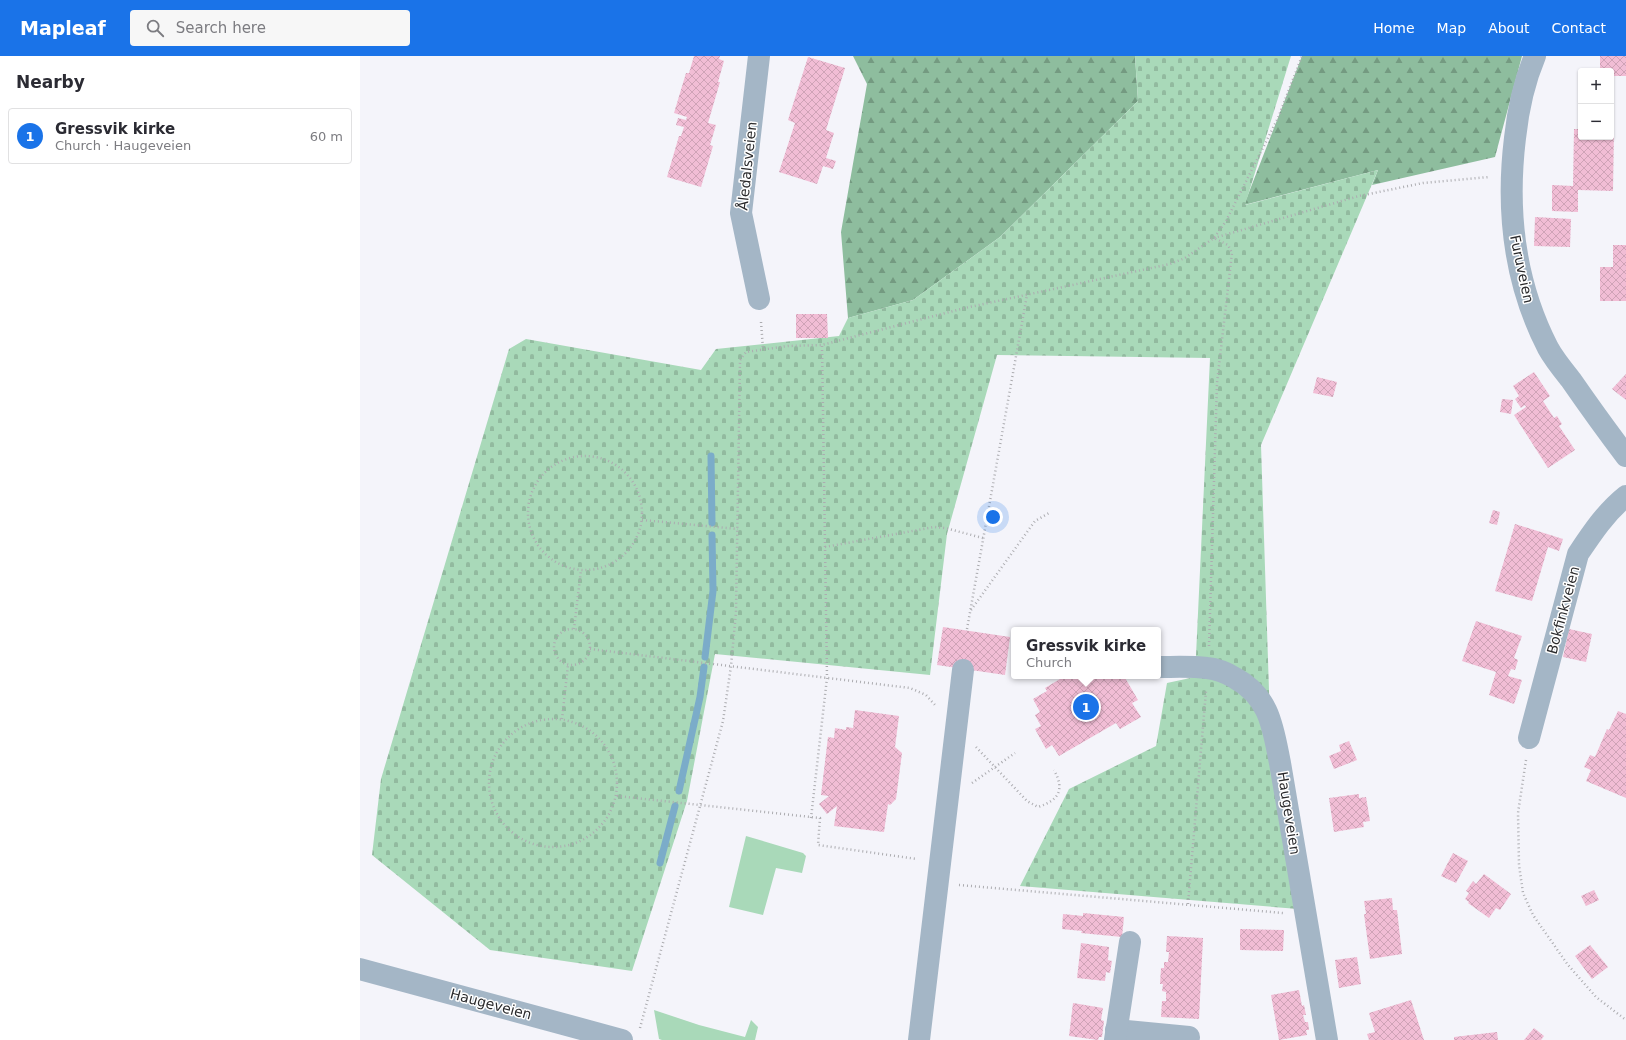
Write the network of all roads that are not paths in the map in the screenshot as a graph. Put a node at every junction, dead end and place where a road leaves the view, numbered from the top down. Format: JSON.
{"nodes":[{"id":1,"x":759,"y":56,"type":"edge"},
{"id":2,"x":1535,"y":56,"type":"edge"},
{"id":3,"x":759,"y":299,"type":"road end"},
{"id":4,"x":1626,"y":456,"type":"edge"},
{"id":5,"x":1626,"y":496,"type":"edge"},
{"id":6,"x":1161,"y":667,"type":"edge"},
{"id":7,"x":963,"y":670,"type":"dead end"},
{"id":8,"x":1529,"y":738,"type":"road end"},
{"id":9,"x":1130,"y":942,"type":"dead end"},
{"id":10,"x":360,"y":969,"type":"edge"},
{"id":11,"x":1116,"y":1035,"type":"edge"},
{"id":12,"x":631,"y":1036,"type":"edge"},
{"id":13,"x":1189,"y":1037,"type":"dead end"},
{"id":14,"x":920,"y":1040,"type":"edge"},
{"id":15,"x":1327,"y":1040,"type":"edge"}],
"edges":[{"from":1,"to":3,"type":"street","name":"Åledalsveien"},
{"from":2,"to":4,"type":"street","name":"Furuveien"},
{"from":5,"to":8,"type":"street","name":"Bokfinkveien"},
{"from":6,"to":15,"type":"street","name":"Haugeveien"},
{"from":7,"to":14,"type":"street"},
{"from":9,"to":11,"type":"street"},
{"from":10,"to":12,"type":"street","name":"Haugeveien"},
{"from":11,"to":13,"type":"street"}]}
